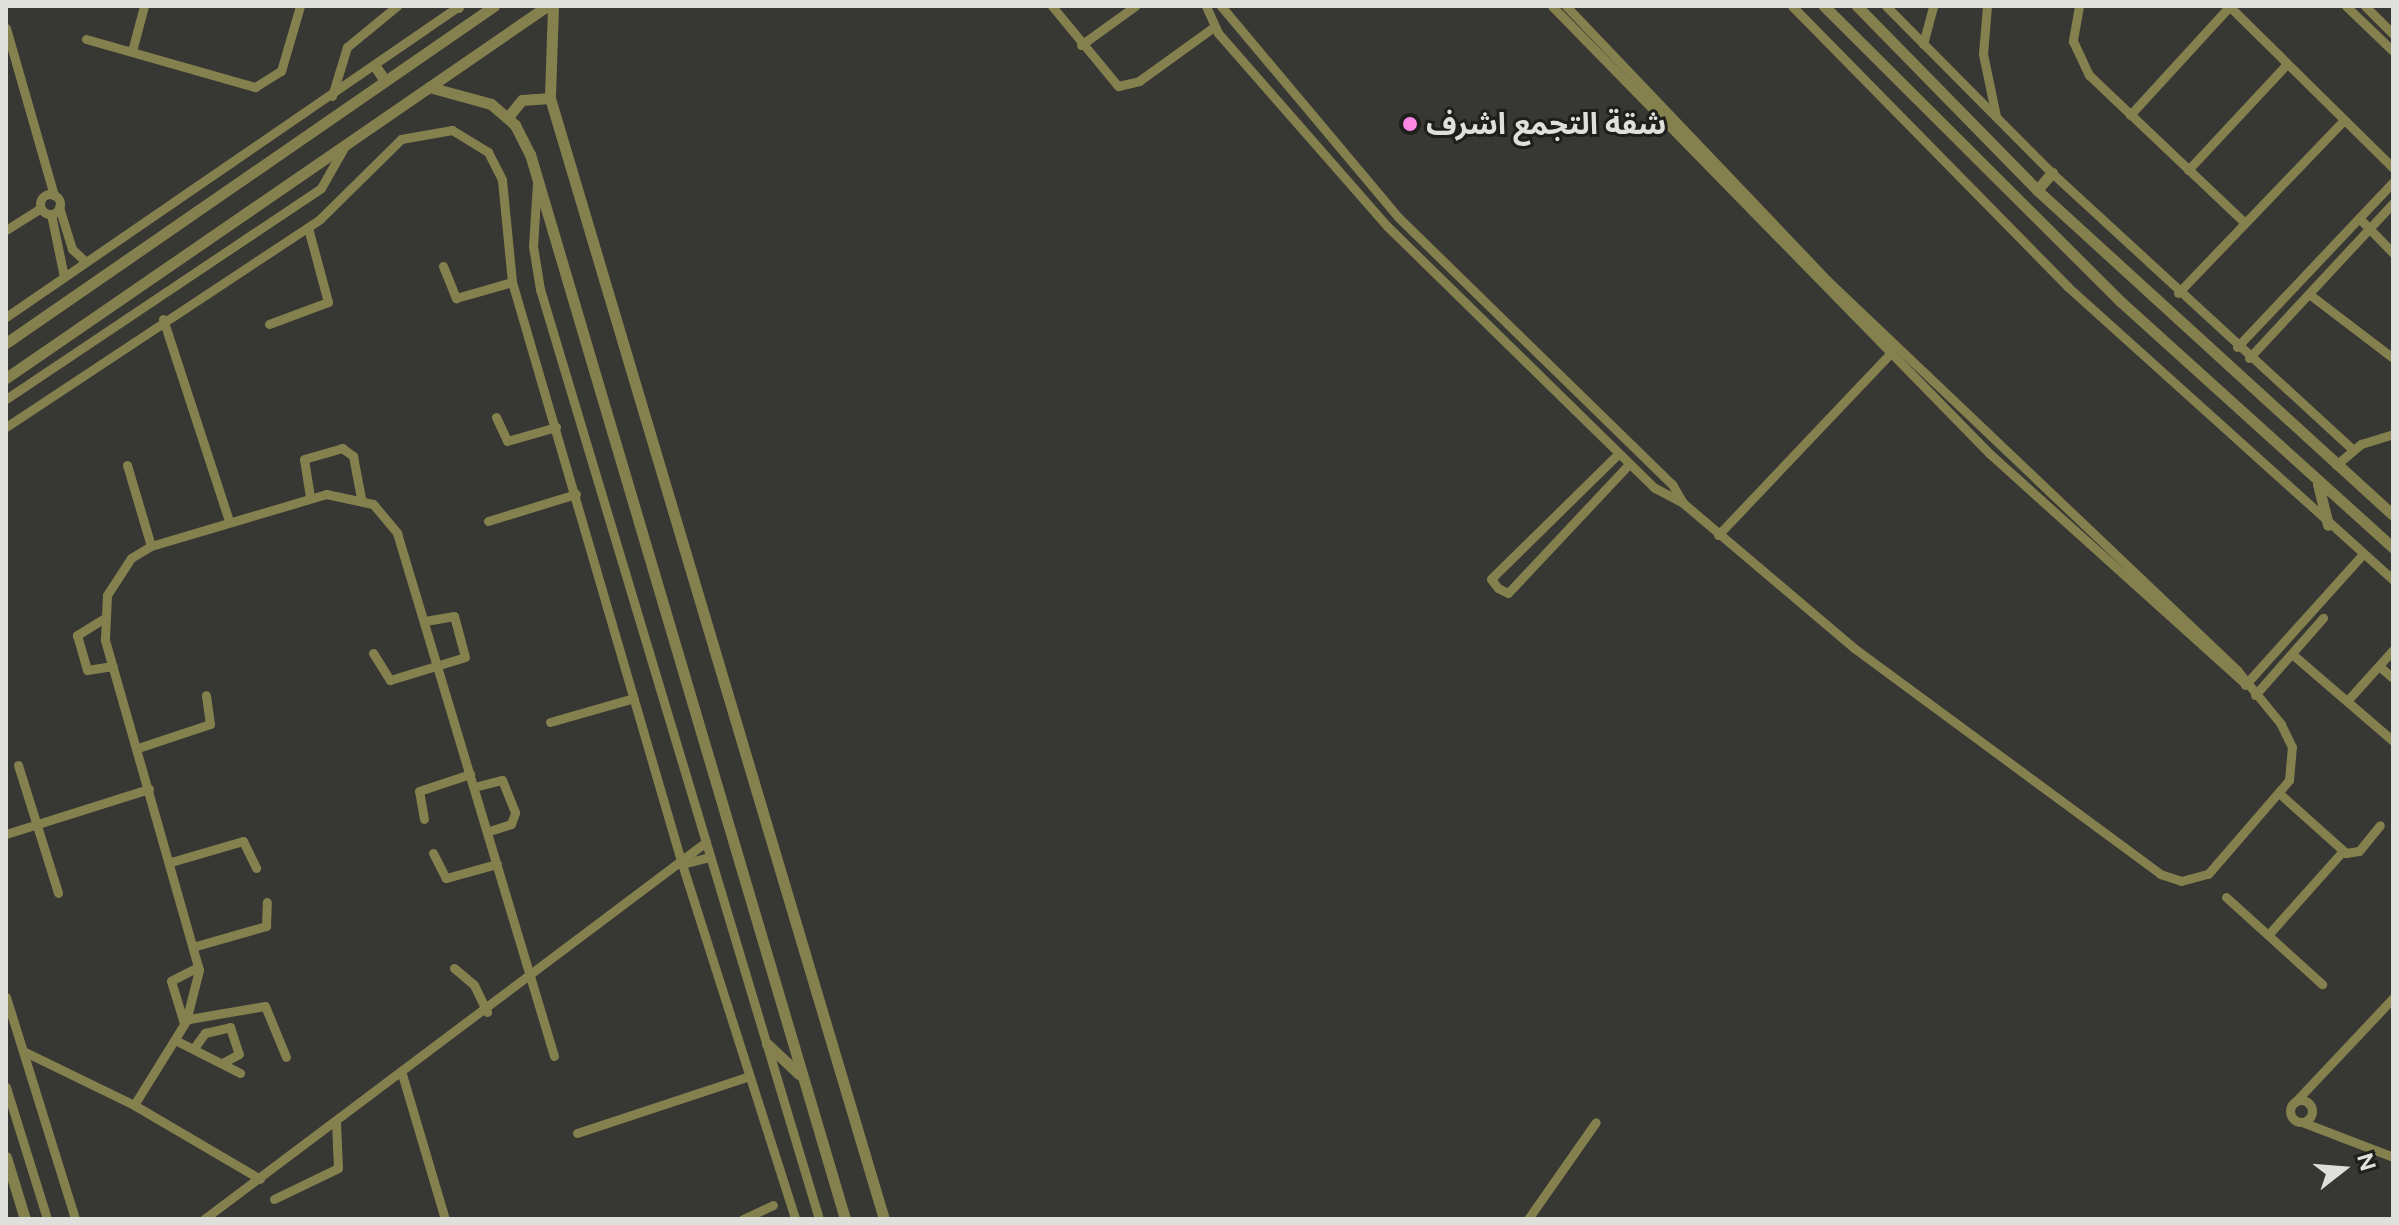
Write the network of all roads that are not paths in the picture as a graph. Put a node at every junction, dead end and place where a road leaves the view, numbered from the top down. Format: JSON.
{"nodes":[{"id":1,"x":144,"y":6,"type":"edge"},
{"id":2,"x":300,"y":6,"type":"edge"},
{"id":3,"x":397,"y":6,"type":"edge"},
{"id":4,"x":458,"y":6,"type":"edge"},
{"id":5,"x":494,"y":6,"type":"edge"},
{"id":6,"x":550,"y":6,"type":"edge"},
{"id":7,"x":1052,"y":6,"type":"edge"},
{"id":8,"x":1135,"y":6,"type":"edge"},
{"id":9,"x":1206,"y":6,"type":"edge"},
{"id":10,"x":1221,"y":6,"type":"edge"},
{"id":11,"x":1552,"y":6,"type":"edge"},
{"id":12,"x":1566,"y":6,"type":"edge"},
{"id":13,"x":1792,"y":6,"type":"edge"},
{"id":14,"x":1824,"y":6,"type":"edge"},
{"id":15,"x":1857,"y":6,"type":"edge"},
{"id":16,"x":1886,"y":6,"type":"edge"},
{"id":17,"x":1933,"y":6,"type":"edge"},
{"id":18,"x":1987,"y":6,"type":"edge"},
{"id":19,"x":2079,"y":6,"type":"edge"},
{"id":20,"x":2229,"y":6,"type":"edge"},
{"id":21,"x":2346,"y":6,"type":"edge"},
{"id":22,"x":2365,"y":6,"type":"edge"},
{"id":23,"x":1214,"y":27,"type":"junction"},
{"id":24,"x":6,"y":28,"type":"edge"},
{"id":25,"x":2393,"y":34,"type":"edge"},
{"id":26,"x":86,"y":39,"type":"dead end"},
{"id":27,"x":2385,"y":43,"type":"junction"},
{"id":28,"x":1923,"y":44,"type":"junction"},
{"id":29,"x":1081,"y":45,"type":"junction"},
{"id":30,"x":132,"y":51,"type":"junction"},
{"id":31,"x":2393,"y":51,"type":"edge"},
{"id":32,"x":1264,"y":64,"type":"junction"},
{"id":33,"x":2287,"y":64,"type":"junction"},
{"id":34,"x":375,"y":66,"type":"junction"},
{"id":35,"x":1253,"y":73,"type":"junction"},
{"id":36,"x":385,"y":81,"type":"junction"},
{"id":37,"x":429,"y":87,"type":"junction"},
{"id":38,"x":332,"y":96,"type":"junction"},
{"id":39,"x":550,"y":98,"type":"junction"},
{"id":40,"x":2130,"y":115,"type":"junction"},
{"id":41,"x":508,"y":117,"type":"junction"},
{"id":42,"x":1997,"y":119,"type":"junction"},
{"id":43,"x":2344,"y":120,"type":"junction"},
{"id":44,"x":346,"y":144,"type":"junction"},
{"id":45,"x":2393,"y":168,"type":"edge"},
{"id":46,"x":2188,"y":170,"type":"junction"},
{"id":47,"x":2052,"y":173,"type":"junction"},
{"id":48,"x":538,"y":180,"type":"junction"},
{"id":49,"x":2393,"y":182,"type":"edge"},
{"id":50,"x":2037,"y":190,"type":"junction"},
{"id":51,"x":1734,"y":192,"type":"junction"},
{"id":52,"x":54,"y":195,"type":"junction"},
{"id":53,"x":2393,"y":203,"type":"edge"},
{"id":54,"x":41,"y":208,"type":"junction"},
{"id":55,"x":55,"y":211,"type":"junction"},
{"id":56,"x":2359,"y":218,"type":"junction"},
{"id":57,"x":2245,"y":223,"type":"junction"},
{"id":58,"x":308,"y":228,"type":"junction"},
{"id":59,"x":2370,"y":229,"type":"junction"},
{"id":60,"x":6,"y":230,"type":"edge"},
{"id":61,"x":2393,"y":253,"type":"edge"},
{"id":62,"x":1433,"y":255,"type":"junction"},
{"id":63,"x":86,"y":262,"type":"junction"},
{"id":64,"x":1423,"y":264,"type":"junction"},
{"id":65,"x":2115,"y":264,"type":"junction"},
{"id":66,"x":443,"y":266,"type":"dead end"},
{"id":67,"x":64,"y":277,"type":"junction"},
{"id":68,"x":2099,"y":281,"type":"junction"},
{"id":69,"x":512,"y":282,"type":"junction"},
{"id":70,"x":2135,"y":283,"type":"junction"},
{"id":71,"x":1824,"y":284,"type":"junction"},
{"id":72,"x":2178,"y":293,"type":"junction"},
{"id":73,"x":2309,"y":294,"type":"junction"},
{"id":74,"x":2120,"y":301,"type":"junction"},
{"id":75,"x":6,"y":317,"type":"edge"},
{"id":76,"x":163,"y":319,"type":"junction"},
{"id":77,"x":269,"y":324,"type":"dead end"},
{"id":78,"x":6,"y":343,"type":"edge"},
{"id":79,"x":2237,"y":347,"type":"junction"},
{"id":80,"x":1889,"y":355,"type":"junction"},
{"id":81,"x":2249,"y":358,"type":"junction"},
{"id":82,"x":2393,"y":358,"type":"edge"},
{"id":83,"x":6,"y":378,"type":"edge"},
{"id":84,"x":1577,"y":398,"type":"junction"},
{"id":85,"x":6,"y":399,"type":"edge"},
{"id":86,"x":1568,"y":409,"type":"junction"},
{"id":87,"x":496,"y":417,"type":"dead end"},
{"id":88,"x":6,"y":427,"type":"edge"},
{"id":89,"x":556,"y":427,"type":"junction"},
{"id":90,"x":2393,"y":434,"type":"edge"},
{"id":91,"x":1997,"y":445,"type":"junction"},
{"id":92,"x":2353,"y":450,"type":"junction"},
{"id":93,"x":1618,"y":454,"type":"junction"},
{"id":94,"x":1990,"y":454,"type":"junction"},
{"id":95,"x":1629,"y":464,"type":"junction"},
{"id":96,"x":127,"y":465,"type":"dead end"},
{"id":97,"x":2336,"y":465,"type":"junction"},
{"id":98,"x":2318,"y":483,"type":"junction"},
{"id":99,"x":576,"y":494,"type":"junction"},
{"id":100,"x":310,"y":497,"type":"junction"},
{"id":101,"x":361,"y":498,"type":"junction"},
{"id":102,"x":1683,"y":503,"type":"junction"},
{"id":103,"x":2393,"y":515,"type":"edge"},
{"id":104,"x":229,"y":521,"type":"junction"},
{"id":105,"x":488,"y":521,"type":"dead end"},
{"id":106,"x":2328,"y":525,"type":"junction"},
{"id":107,"x":1718,"y":535,"type":"junction"},
{"id":108,"x":151,"y":546,"type":"junction"},
{"id":109,"x":2393,"y":548,"type":"edge"},
{"id":110,"x":2363,"y":554,"type":"junction"},
{"id":111,"x":2393,"y":580,"type":"edge"},
{"id":112,"x":2323,"y":618,"type":"dead end"},
{"id":113,"x":103,"y":619,"type":"junction"},
{"id":114,"x":425,"y":621,"type":"junction"},
{"id":115,"x":2393,"y":650,"type":"edge"},
{"id":116,"x":373,"y":653,"type":"dead end"},
{"id":117,"x":2292,"y":654,"type":"junction"},
{"id":118,"x":113,"y":666,"type":"junction"},
{"id":119,"x":438,"y":666,"type":"junction"},
{"id":120,"x":2379,"y":666,"type":"junction"},
{"id":121,"x":2393,"y":678,"type":"edge"},
{"id":122,"x":2244,"y":684,"type":"junction"},
{"id":123,"x":206,"y":695,"type":"dead end"},
{"id":124,"x":2255,"y":695,"type":"junction"},
{"id":125,"x":634,"y":698,"type":"junction"},
{"id":126,"x":2347,"y":701,"type":"junction"},
{"id":127,"x":550,"y":722,"type":"dead end"},
{"id":128,"x":2393,"y":741,"type":"edge"},
{"id":129,"x":138,"y":748,"type":"junction"},
{"id":130,"x":18,"y":765,"type":"dead end"},
{"id":131,"x":470,"y":774,"type":"junction"},
{"id":132,"x":474,"y":787,"type":"junction"},
{"id":133,"x":149,"y":789,"type":"junction"},
{"id":134,"x":2280,"y":794,"type":"junction"},
{"id":135,"x":424,"y":819,"type":"dead end"},
{"id":136,"x":37,"y":824,"type":"junction"},
{"id":137,"x":2380,"y":825,"type":"dead end"},
{"id":138,"x":487,"y":832,"type":"junction"},
{"id":139,"x":6,"y":834,"type":"edge"},
{"id":140,"x":706,"y":842,"type":"junction"},
{"id":141,"x":2342,"y":852,"type":"junction"},
{"id":142,"x":433,"y":853,"type":"dead end"},
{"id":143,"x":710,"y":857,"type":"junction"},
{"id":144,"x":171,"y":862,"type":"junction"},
{"id":145,"x":497,"y":864,"type":"junction"},
{"id":146,"x":682,"y":864,"type":"junction"},
{"id":147,"x":256,"y":868,"type":"dead end"},
{"id":148,"x":58,"y":893,"type":"dead end"},
{"id":149,"x":2226,"y":897,"type":"dead end"},
{"id":150,"x":267,"y":902,"type":"dead end"},
{"id":151,"x":2268,"y":935,"type":"junction"},
{"id":152,"x":196,"y":946,"type":"junction"},
{"id":153,"x":198,"y":967,"type":"junction"},
{"id":154,"x":454,"y":968,"type":"dead end"},
{"id":155,"x":531,"y":979,"type":"junction"},
{"id":156,"x":2322,"y":984,"type":"dead end"},
{"id":157,"x":6,"y":997,"type":"edge"},
{"id":158,"x":2393,"y":998,"type":"edge"},
{"id":159,"x":487,"y":1012,"type":"junction"},
{"id":160,"x":186,"y":1021,"type":"junction"},
{"id":161,"x":175,"y":1040,"type":"junction"},
{"id":162,"x":767,"y":1044,"type":"junction"},
{"id":163,"x":194,"y":1048,"type":"junction"},
{"id":164,"x":23,"y":1051,"type":"junction"},
{"id":165,"x":554,"y":1056,"type":"dead end"},
{"id":166,"x":286,"y":1057,"type":"dead end"},
{"id":167,"x":222,"y":1063,"type":"junction"},
{"id":168,"x":240,"y":1073,"type":"dead end"},
{"id":169,"x":402,"y":1074,"type":"junction"},
{"id":170,"x":749,"y":1076,"type":"junction"},
{"id":171,"x":801,"y":1076,"type":"junction"},
{"id":172,"x":2318,"y":1083,"type":"junction"},
{"id":173,"x":6,"y":1087,"type":"edge"},
{"id":174,"x":2295,"y":1102,"type":"junction"},
{"id":175,"x":134,"y":1105,"type":"junction"},
{"id":176,"x":2311,"y":1108,"type":"junction"},
{"id":177,"x":1596,"y":1122,"type":"dead end"},
{"id":178,"x":2302,"y":1122,"type":"junction"},
{"id":179,"x":336,"y":1123,"type":"junction"},
{"id":180,"x":2330,"y":1127,"type":"junction"},
{"id":181,"x":577,"y":1133,"type":"dead end"},
{"id":182,"x":6,"y":1157,"type":"edge"},
{"id":183,"x":2393,"y":1157,"type":"edge"},
{"id":184,"x":260,"y":1179,"type":"junction"},
{"id":185,"x":274,"y":1199,"type":"dead end"},
{"id":186,"x":773,"y":1205,"type":"dead end"},
{"id":187,"x":25,"y":1219,"type":"edge"},
{"id":188,"x":47,"y":1219,"type":"edge"},
{"id":189,"x":75,"y":1219,"type":"edge"},
{"id":190,"x":204,"y":1219,"type":"edge"},
{"id":191,"x":445,"y":1219,"type":"edge"},
{"id":192,"x":743,"y":1219,"type":"edge"},
{"id":193,"x":795,"y":1219,"type":"edge"},
{"id":194,"x":819,"y":1219,"type":"edge"},
{"id":195,"x":845,"y":1219,"type":"edge"},
{"id":196,"x":884,"y":1219,"type":"edge"},
{"id":197,"x":1528,"y":1219,"type":"edge"}],
"edges":[{"from":1,"to":30,"type":"street"},
{"from":2,"to":30,"type":"street"},
{"from":3,"to":38,"type":"street"},
{"from":4,"to":34,"type":"street"},
{"from":5,"to":36,"type":"street"},
{"from":6,"to":37,"type":"street"},
{"from":6,"to":39,"type":"street"},
{"from":7,"to":29,"type":"street"},
{"from":8,"to":29,"type":"street"},
{"from":9,"to":23,"type":"street"},
{"from":10,"to":32,"type":"street"},
{"from":11,"to":51,"type":"street"},
{"from":12,"to":51,"type":"street"},
{"from":13,"to":106,"type":"street"},
{"from":14,"to":68,"type":"street"},
{"from":15,"to":50,"type":"street"},
{"from":16,"to":28,"type":"street"},
{"from":17,"to":28,"type":"street"},
{"from":18,"to":42,"type":"street"},
{"from":19,"to":40,"type":"street"},
{"from":20,"to":33,"type":"street"},
{"from":20,"to":40,"type":"street"},
{"from":21,"to":27,"type":"street"},
{"from":22,"to":25,"type":"street"},
{"from":23,"to":29,"type":"street"},
{"from":23,"to":35,"type":"street"},
{"from":24,"to":52,"type":"street"},
{"from":25,"to":27,"type":"street"},
{"from":26,"to":30,"type":"street"},
{"from":27,"to":31,"type":"street"},
{"from":28,"to":42,"type":"street"},
{"from":32,"to":35,"type":"street"},
{"from":32,"to":62,"type":"street"},
{"from":33,"to":43,"type":"street"},
{"from":33,"to":46,"type":"street"},
{"from":34,"to":36,"type":"street"},
{"from":34,"to":38,"type":"street"},
{"from":35,"to":64,"type":"street"},
{"from":36,"to":78,"type":"street"},
{"from":37,"to":41,"type":"street"},
{"from":37,"to":44,"type":"street"},
{"from":38,"to":63,"type":"street"},
{"from":39,"to":41,"type":"street"},
{"from":39,"to":196,"type":"street"},
{"from":40,"to":46,"type":"street"},
{"from":41,"to":48,"type":"street"},
{"from":42,"to":47,"type":"street"},
{"from":43,"to":45,"type":"street"},
{"from":43,"to":57,"type":"street"},
{"from":44,"to":83,"type":"street"},
{"from":44,"to":85,"type":"street"},
{"from":46,"to":57,"type":"street"},
{"from":47,"to":50,"type":"street"},
{"from":47,"to":72,"type":"street"},
{"from":48,"to":140,"type":"street"},
{"from":48,"to":171,"type":"street"},
{"from":49,"to":56,"type":"street"},
{"from":50,"to":65,"type":"street"},
{"from":51,"to":71,"type":"street"},
{"from":52,"to":54,"type":"street"},
{"from":52,"to":55,"type":"street"},
{"from":53,"to":59,"type":"street"},
{"from":54,"to":55,"type":"street"},
{"from":54,"to":60,"type":"street"},
{"from":55,"to":63,"type":"street"},
{"from":55,"to":67,"type":"street"},
{"from":56,"to":59,"type":"street"},
{"from":56,"to":79,"type":"street"},
{"from":57,"to":72,"type":"street"},
{"from":58,"to":69,"type":"street"},
{"from":58,"to":76,"type":"street"},
{"from":58,"to":77,"type":"street"},
{"from":59,"to":61,"type":"street"},
{"from":59,"to":73,"type":"street"},
{"from":62,"to":64,"type":"street"},
{"from":62,"to":84,"type":"street"},
{"from":63,"to":67,"type":"street"},
{"from":64,"to":86,"type":"street"},
{"from":65,"to":68,"type":"street"},
{"from":65,"to":70,"type":"street"},
{"from":66,"to":69,"type":"street"},
{"from":67,"to":75,"type":"street"},
{"from":68,"to":74,"type":"street"},
{"from":69,"to":89,"type":"street"},
{"from":70,"to":74,"type":"street"},
{"from":70,"to":97,"type":"street"},
{"from":71,"to":80,"type":"street"},
{"from":71,"to":91,"type":"street"},
{"from":72,"to":79,"type":"street"},
{"from":73,"to":81,"type":"street"},
{"from":73,"to":82,"type":"street"},
{"from":74,"to":98,"type":"street"},
{"from":76,"to":88,"type":"street"},
{"from":76,"to":104,"type":"street"},
{"from":79,"to":81,"type":"street"},
{"from":80,"to":94,"type":"street"},
{"from":80,"to":107,"type":"street"},
{"from":81,"to":92,"type":"street"},
{"from":84,"to":86,"type":"street"},
{"from":84,"to":102,"type":"street"},
{"from":86,"to":93,"type":"street"},
{"from":87,"to":89,"type":"street"},
{"from":89,"to":99,"type":"street"},
{"from":90,"to":92,"type":"street"},
{"from":91,"to":94,"type":"street"},
{"from":91,"to":122,"type":"street"},
{"from":92,"to":97,"type":"street"},
{"from":93,"to":95,"type":"street"},
{"from":93,"to":95,"type":"street"},
{"from":94,"to":122,"type":"street"},
{"from":95,"to":102,"type":"street"},
{"from":96,"to":108,"type":"street"},
{"from":97,"to":103,"type":"street"},
{"from":98,"to":106,"type":"street"},
{"from":98,"to":109,"type":"street"},
{"from":99,"to":105,"type":"street"},
{"from":99,"to":125,"type":"street"},
{"from":100,"to":101,"type":"street"},
{"from":100,"to":101,"type":"street"},
{"from":100,"to":104,"type":"street"},
{"from":101,"to":114,"type":"street"},
{"from":102,"to":107,"type":"street"},
{"from":104,"to":108,"type":"street"},
{"from":106,"to":110,"type":"street"},
{"from":107,"to":134,"type":"street"},
{"from":108,"to":113,"type":"street"},
{"from":110,"to":111,"type":"street"},
{"from":110,"to":122,"type":"street"},
{"from":112,"to":117,"type":"street"},
{"from":113,"to":118,"type":"street"},
{"from":113,"to":118,"type":"street"},
{"from":114,"to":119,"type":"street"},
{"from":114,"to":119,"type":"street"},
{"from":115,"to":120,"type":"street"},
{"from":116,"to":119,"type":"street"},
{"from":117,"to":124,"type":"street"},
{"from":117,"to":126,"type":"street"},
{"from":118,"to":129,"type":"street"},
{"from":119,"to":131,"type":"street"},
{"from":120,"to":121,"type":"street"},
{"from":120,"to":126,"type":"street"},
{"from":122,"to":124,"type":"street"},
{"from":123,"to":129,"type":"street"},
{"from":124,"to":134,"type":"street"},
{"from":125,"to":127,"type":"street"},
{"from":125,"to":146,"type":"street"},
{"from":126,"to":128,"type":"street"},
{"from":129,"to":133,"type":"street"},
{"from":130,"to":136,"type":"street"},
{"from":131,"to":132,"type":"street"},
{"from":131,"to":135,"type":"street"},
{"from":132,"to":138,"type":"street"},
{"from":132,"to":138,"type":"street"},
{"from":133,"to":136,"type":"street"},
{"from":133,"to":144,"type":"street"},
{"from":134,"to":141,"type":"street"},
{"from":136,"to":139,"type":"street"},
{"from":136,"to":148,"type":"street"},
{"from":137,"to":141,"type":"street"},
{"from":138,"to":145,"type":"street"},
{"from":140,"to":143,"type":"street"},
{"from":140,"to":146,"type":"street"},
{"from":141,"to":151,"type":"street"},
{"from":142,"to":145,"type":"street"},
{"from":143,"to":146,"type":"street"},
{"from":143,"to":162,"type":"street"},
{"from":144,"to":147,"type":"street"},
{"from":144,"to":152,"type":"street"},
{"from":145,"to":155,"type":"street"},
{"from":146,"to":155,"type":"street"},
{"from":146,"to":170,"type":"street"},
{"from":149,"to":151,"type":"street"},
{"from":150,"to":152,"type":"street"},
{"from":151,"to":156,"type":"street"},
{"from":152,"to":153,"type":"street"},
{"from":153,"to":160,"type":"street"},
{"from":153,"to":160,"type":"street"},
{"from":154,"to":159,"type":"street"},
{"from":155,"to":159,"type":"street"},
{"from":155,"to":165,"type":"street"},
{"from":157,"to":164,"type":"street"},
{"from":158,"to":172,"type":"street"},
{"from":159,"to":169,"type":"street"},
{"from":160,"to":161,"type":"street"},
{"from":160,"to":166,"type":"street"},
{"from":161,"to":163,"type":"street"},
{"from":161,"to":175,"type":"street"},
{"from":162,"to":171,"type":"street"},
{"from":162,"to":194,"type":"street"},
{"from":163,"to":167,"type":"street"},
{"from":163,"to":167,"type":"street"},
{"from":164,"to":175,"type":"street"},
{"from":164,"to":189,"type":"street"},
{"from":167,"to":168,"type":"street"},
{"from":169,"to":179,"type":"street"},
{"from":169,"to":191,"type":"street"},
{"from":170,"to":181,"type":"street"},
{"from":170,"to":193,"type":"street"},
{"from":171,"to":195,"type":"street"},
{"from":172,"to":174,"type":"street"},
{"from":172,"to":176,"type":"street"},
{"from":173,"to":188,"type":"street"},
{"from":174,"to":176,"type":"street"},
{"from":174,"to":178,"type":"street"},
{"from":175,"to":184,"type":"street"},
{"from":176,"to":178,"type":"street"},
{"from":176,"to":180,"type":"street"},
{"from":177,"to":197,"type":"street"},
{"from":178,"to":180,"type":"street"},
{"from":179,"to":184,"type":"street"},
{"from":179,"to":185,"type":"street"},
{"from":180,"to":183,"type":"street"},
{"from":182,"to":187,"type":"street"},
{"from":184,"to":190,"type":"street"},
{"from":186,"to":192,"type":"street"}]}
